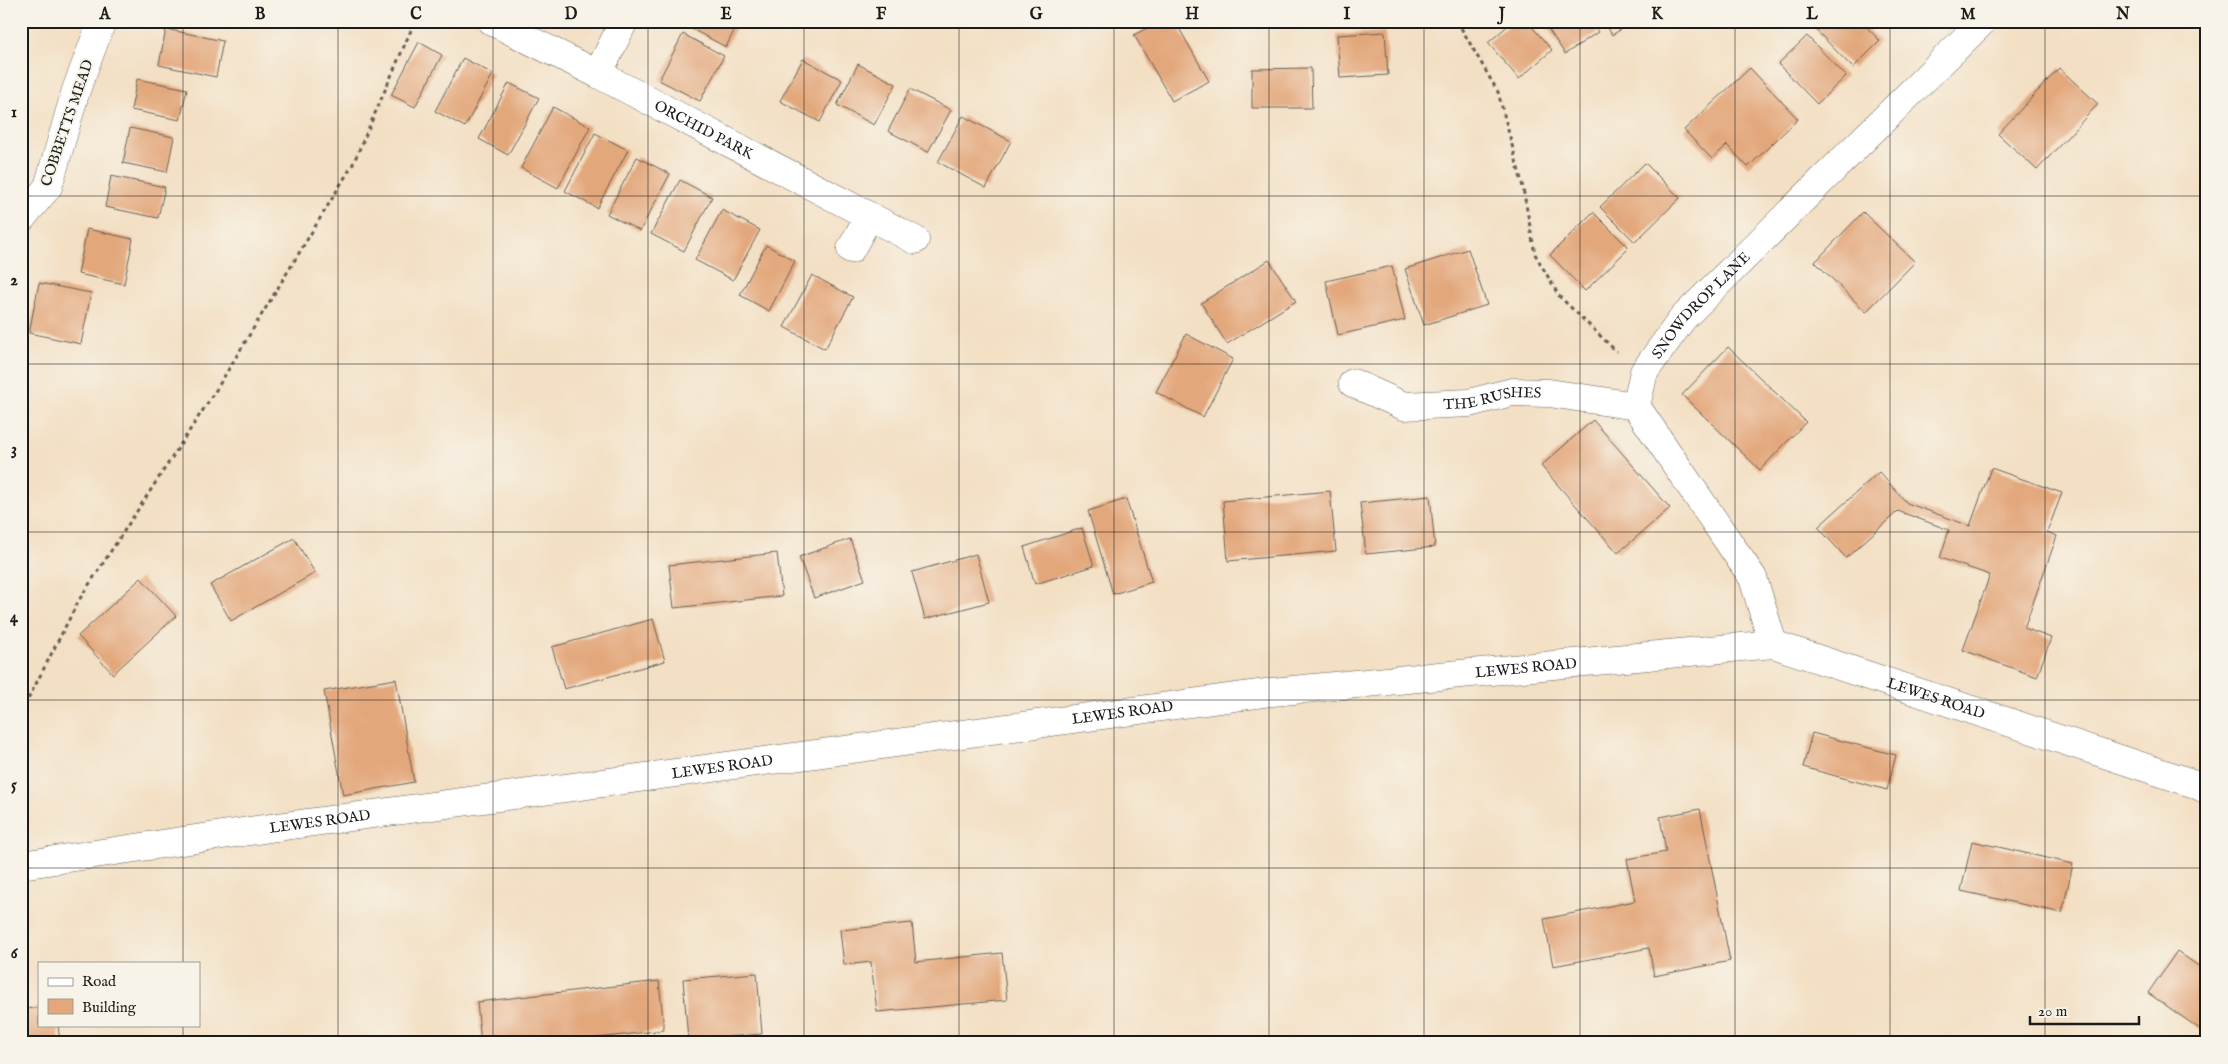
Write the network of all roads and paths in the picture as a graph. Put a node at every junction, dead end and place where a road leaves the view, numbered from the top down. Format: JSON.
{"nodes":[{"id":1,"x":102,"y":21,"type":"edge"},
{"id":2,"x":415,"y":21,"type":"edge"},
{"id":3,"x":491,"y":21,"type":"edge"},
{"id":4,"x":624,"y":21,"type":"edge"},
{"id":5,"x":1457,"y":21,"type":"edge"},
{"id":6,"x":1983,"y":21,"type":"edge"},
{"id":7,"x":598,"y":74,"type":"junction"},
{"id":8,"x":869,"y":216,"type":"junction"},
{"id":9,"x":21,"y":219,"type":"edge"},
{"id":10,"x":915,"y":240,"type":"dead end"},
{"id":11,"x":851,"y":249,"type":"dead end"},
{"id":12,"x":1644,"y":372,"type":"junction"},
{"id":13,"x":1353,"y":383,"type":"dead end"},
{"id":14,"x":1636,"y":406,"type":"junction"},
{"id":15,"x":1773,"y":644,"type":"junction"},
{"id":16,"x":21,"y":713,"type":"edge"},
{"id":17,"x":2207,"y":790,"type":"edge"},
{"id":18,"x":21,"y":866,"type":"edge"}],
"edges":[{"from":1,"to":9,"type":"main road","name":"COBBETTS MEAD"},
{"from":2,"to":16,"type":"path"},
{"from":3,"to":7,"type":"main road","name":"ORCHID PARK"},
{"from":4,"to":7,"type":"main road"},
{"from":5,"to":12,"type":"path"},
{"from":6,"to":12,"type":"main road","name":"SNOWDROP LANE"},
{"from":7,"to":8,"type":"main road","name":"ORCHID PARK"},
{"from":8,"to":10,"type":"main road","name":"ORCHID PARK"},
{"from":8,"to":11,"type":"main road"},
{"from":12,"to":14,"type":"main road","name":"SNOWDROP LANE"},
{"from":13,"to":14,"type":"main road","name":"THE RUSHES"},
{"from":14,"to":15,"type":"main road"},
{"from":15,"to":17,"type":"main road","name":"LEWES ROAD"},
{"from":15,"to":18,"type":"main road","name":"LEWES ROAD"}]}
